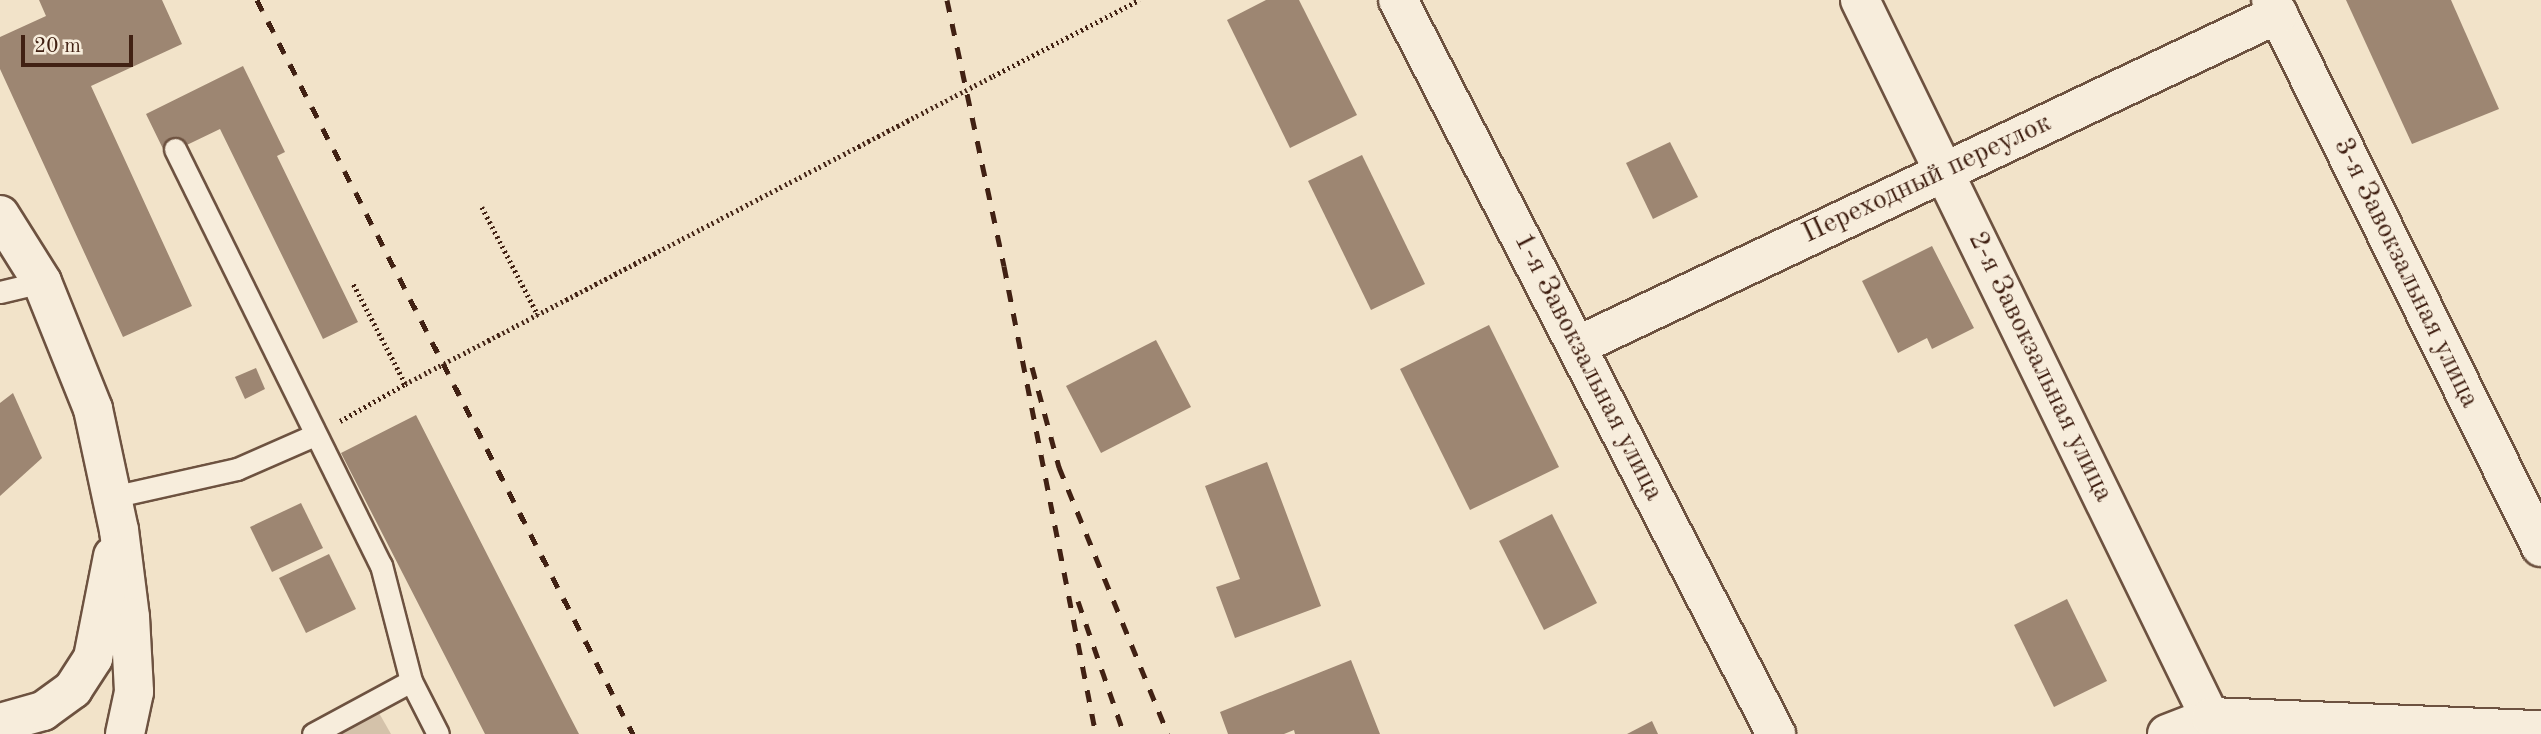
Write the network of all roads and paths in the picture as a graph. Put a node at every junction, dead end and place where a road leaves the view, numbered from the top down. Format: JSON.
{"nodes":[{"id":1,"x":1139,"y":0,"type":"edge"},
{"id":2,"x":1398,"y":0,"type":"edge"},
{"id":3,"x":1860,"y":0,"type":"edge"},
{"id":4,"x":2275,"y":7,"type":"edge"},
{"id":5,"x":175,"y":149,"type":"dead end"},
{"id":6,"x":1943,"y":170,"type":"junction"},
{"id":7,"x":482,"y":207,"type":"dead end"},
{"id":8,"x":0,"y":215,"type":"edge"},
{"id":9,"x":42,"y":282,"type":"junction"},
{"id":10,"x":352,"y":282,"type":"dead end"},
{"id":11,"x":0,"y":292,"type":"edge"},
{"id":12,"x":538,"y":315,"type":"junction"},
{"id":13,"x":1577,"y":346,"type":"junction"},
{"id":14,"x":405,"y":384,"type":"junction"},
{"id":15,"x":315,"y":435,"type":"junction"},
{"id":16,"x":2532,"y":507,"type":"edge"},
{"id":17,"x":116,"y":513,"type":"junction"},
{"id":18,"x":2541,"y":547,"type":"edge"},
{"id":19,"x":411,"y":681,"type":"junction"},
{"id":20,"x":0,"y":723,"type":"edge"},
{"id":21,"x":2214,"y":726,"type":"edge"},
{"id":22,"x":2541,"y":730,"type":"edge"},
{"id":23,"x":125,"y":734,"type":"edge"},
{"id":24,"x":313,"y":734,"type":"edge"},
{"id":25,"x":439,"y":734,"type":"edge"},
{"id":26,"x":1776,"y":734,"type":"edge"},
{"id":27,"x":2167,"y":734,"type":"edge"}],
"edges":[{"from":1,"to":12,"type":"path","bridge":true},
{"from":2,"to":13,"type":"street","name":"1-я Завокзальная улица"},
{"from":3,"to":6,"type":"street","name":"2-я Завокзальная улица"},
{"from":4,"to":6,"type":"street","name":"Переходный переулок"},
{"from":4,"to":16,"type":"street","name":"3-я Завокзальная улица"},
{"from":5,"to":15,"type":"lane"},
{"from":6,"to":13,"type":"street","name":"Переходный переулок"},
{"from":6,"to":21,"type":"street","name":"2-я Завокзальная улица"},
{"from":7,"to":12,"type":"path"},
{"from":8,"to":9,"type":"street"},
{"from":9,"to":11,"type":"lane"},
{"from":9,"to":17,"type":"street"},
{"from":10,"to":14,"type":"path"},
{"from":12,"to":14,"type":"path","bridge":true},
{"from":13,"to":26,"type":"street","name":"1-я Завокзальная улица"},
{"from":14,"to":15,"type":"path"},
{"from":15,"to":17,"type":"lane"},
{"from":15,"to":19,"type":"lane"},
{"from":16,"to":18,"type":"street","name":"3-я Завокзальная улица"},
{"from":17,"to":20,"type":"street"},
{"from":17,"to":23,"type":"street"},
{"from":19,"to":24,"type":"lane"},
{"from":19,"to":25,"type":"lane"},
{"from":21,"to":22,"type":"street"},
{"from":21,"to":27,"type":"street"}]}
